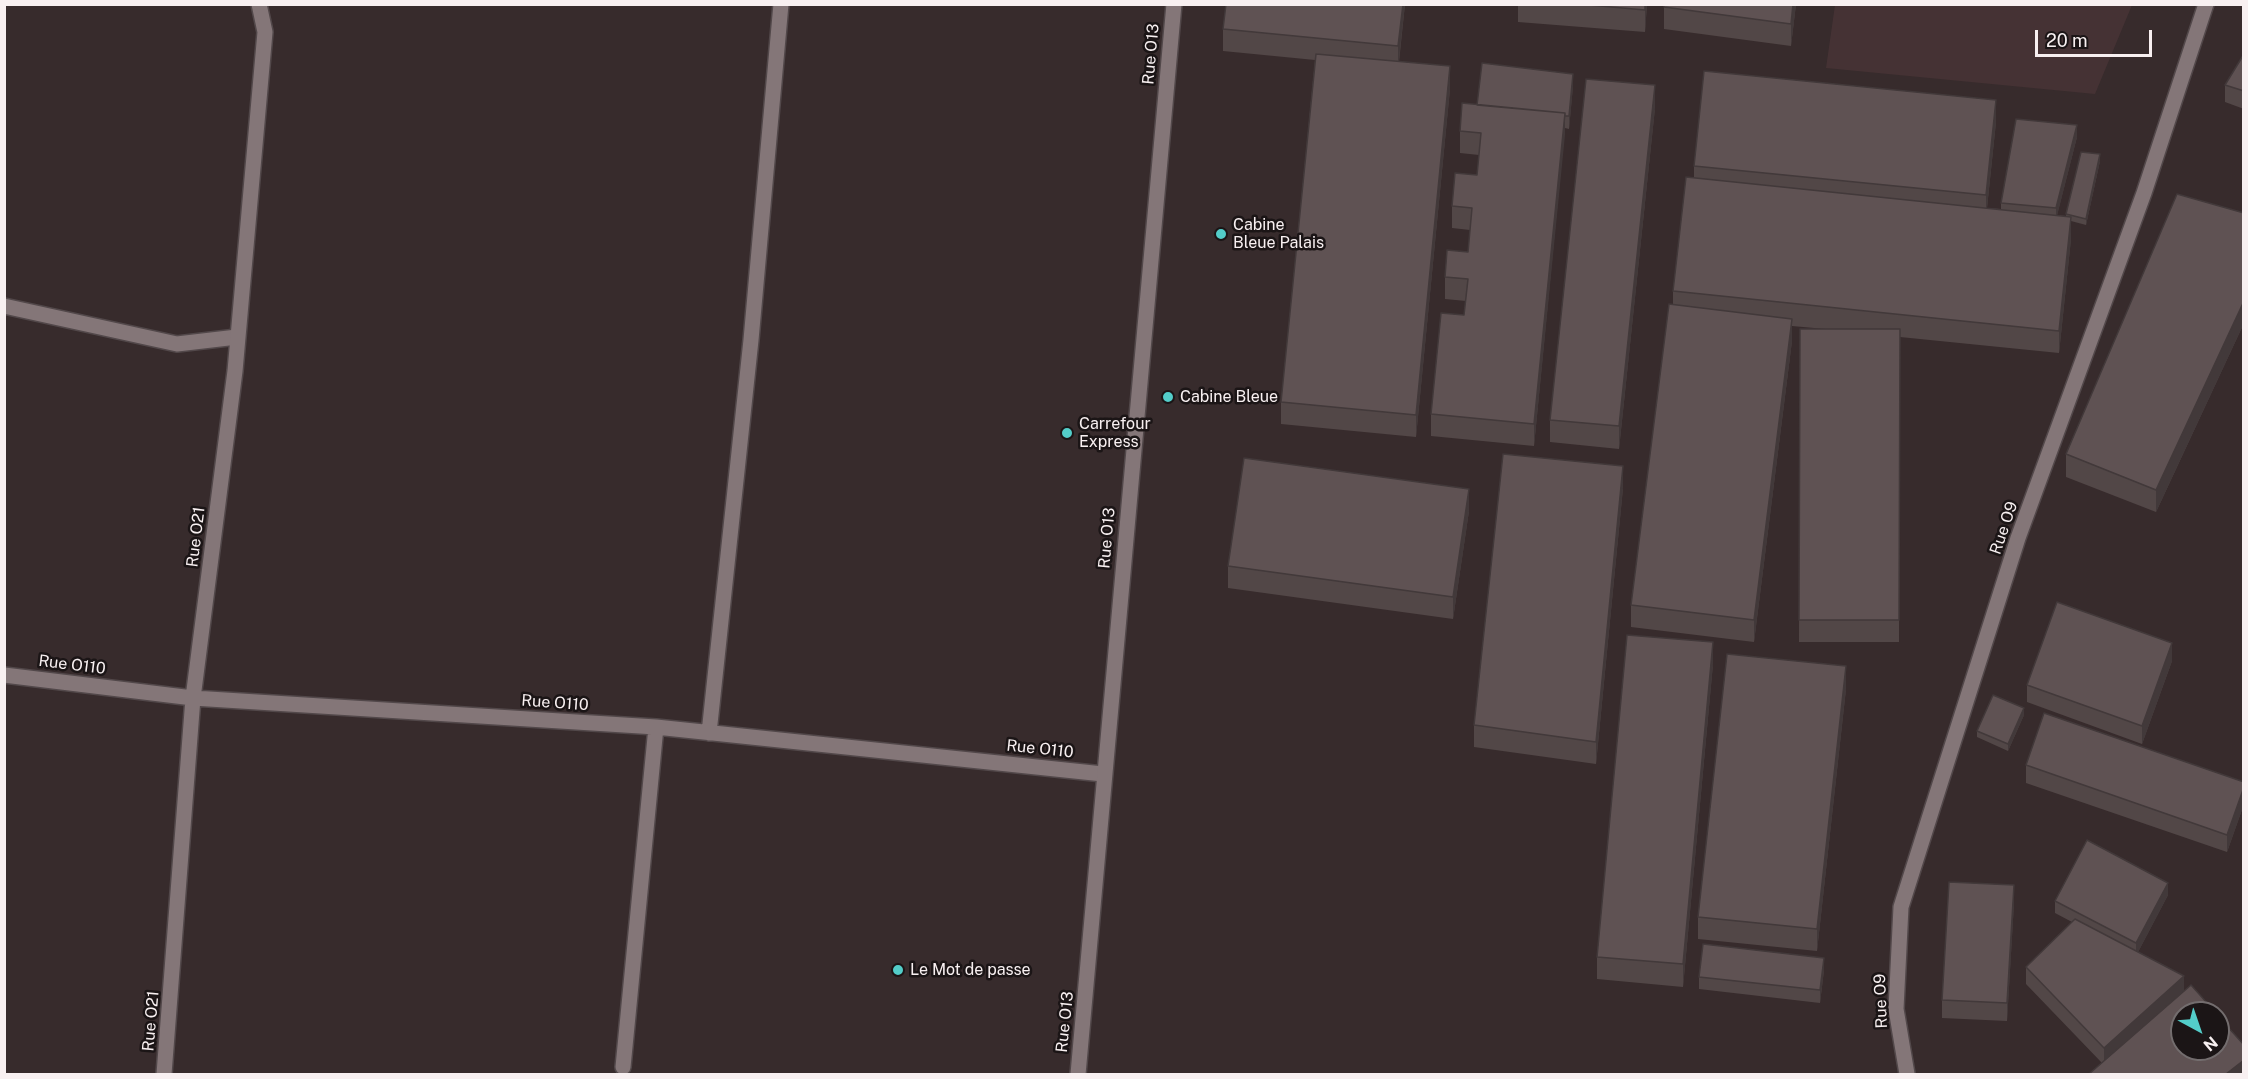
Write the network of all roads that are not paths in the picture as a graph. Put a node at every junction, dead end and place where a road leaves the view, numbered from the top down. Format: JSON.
{"nodes":[{"id":1,"x":259,"y":4,"type":"edge"},
{"id":2,"x":781,"y":4,"type":"edge"},
{"id":3,"x":1174,"y":4,"type":"edge"},
{"id":4,"x":2206,"y":4,"type":"edge"},
{"id":5,"x":4,"y":306,"type":"edge"},
{"id":6,"x":237,"y":337,"type":"junction"},
{"id":7,"x":4,"y":675,"type":"edge"},
{"id":8,"x":193,"y":698,"type":"junction"},
{"id":9,"x":656,"y":727,"type":"junction"},
{"id":10,"x":709,"y":733,"type":"junction"},
{"id":11,"x":1103,"y":774,"type":"junction"},
{"id":12,"x":623,"y":1067,"type":"dead end"},
{"id":13,"x":164,"y":1074,"type":"edge"},
{"id":14,"x":1078,"y":1074,"type":"edge"},
{"id":15,"x":1906,"y":1074,"type":"edge"}],
"edges":[{"from":1,"to":6,"type":"street","name":"Rue O21"},
{"from":2,"to":10,"type":"street"},
{"from":3,"to":11,"type":"street","name":"Rue O13"},
{"from":4,"to":15,"type":"street","name":"Rue O9"},
{"from":5,"to":6,"type":"street"},
{"from":6,"to":8,"type":"street","name":"Rue O21"},
{"from":7,"to":8,"type":"street","name":"Rue O110"},
{"from":8,"to":9,"type":"street","name":"Rue O110"},
{"from":8,"to":13,"type":"street","name":"Rue O21"},
{"from":9,"to":10,"type":"street","name":"Rue O110"},
{"from":9,"to":12,"type":"street"},
{"from":10,"to":11,"type":"street","name":"Rue O110"},
{"from":11,"to":14,"type":"street","name":"Rue O13"}]}
